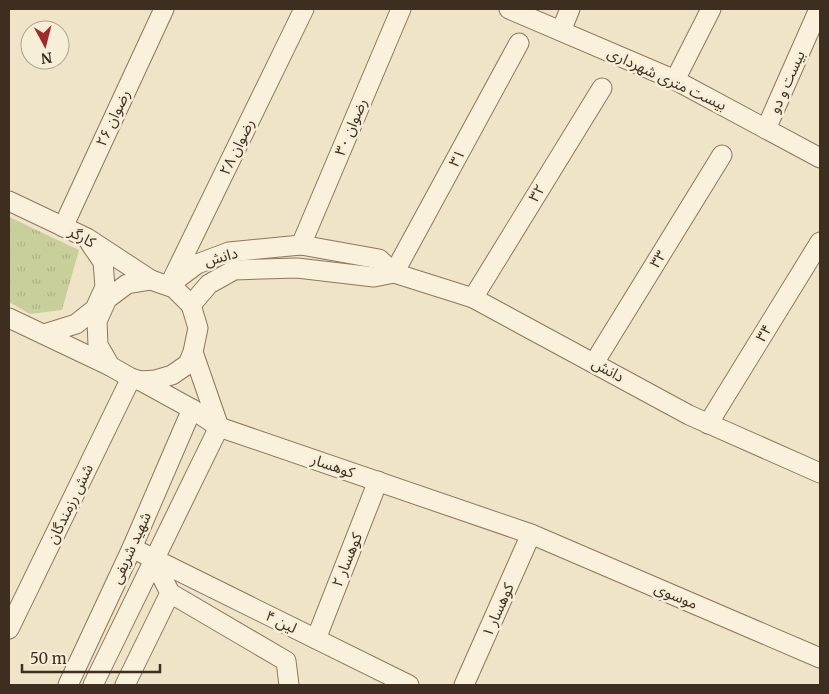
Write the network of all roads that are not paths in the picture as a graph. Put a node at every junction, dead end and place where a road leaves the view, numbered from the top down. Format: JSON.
{"nodes":[{"id":1,"x":164,"y":9,"type":"edge"},
{"id":2,"x":304,"y":9,"type":"edge"},
{"id":3,"x":401,"y":9,"type":"edge"},
{"id":4,"x":509,"y":9,"type":"edge"},
{"id":5,"x":570,"y":9,"type":"edge"},
{"id":6,"x":711,"y":9,"type":"edge"},
{"id":7,"x":819,"y":9,"type":"edge"},
{"id":8,"x":561,"y":31,"type":"junction"},
{"id":9,"x":519,"y":44,"type":"dead end"},
{"id":10,"x":675,"y":80,"type":"junction"},
{"id":11,"x":602,"y":88,"type":"dead end"},
{"id":12,"x":766,"y":129,"type":"junction"},
{"id":13,"x":722,"y":155,"type":"dead end"},
{"id":14,"x":820,"y":158,"type":"edge"},
{"id":15,"x":9,"y":201,"type":"edge"},
{"id":16,"x":63,"y":226,"type":"junction"},
{"id":17,"x":87,"y":238,"type":"junction"},
{"id":18,"x":820,"y":242,"type":"edge"},
{"id":19,"x":301,"y":245,"type":"junction"},
{"id":20,"x":394,"y":273,"type":"junction"},
{"id":21,"x":151,"y":280,"type":"junction"},
{"id":22,"x":169,"y":285,"type":"junction"},
{"id":23,"x":473,"y":298,"type":"junction"},
{"id":24,"x":191,"y":305,"type":"junction"},
{"id":25,"x":9,"y":320,"type":"edge"},
{"id":26,"x":44,"y":334,"type":"junction"},
{"id":27,"x":193,"y":352,"type":"junction"},
{"id":28,"x":594,"y":363,"type":"junction"},
{"id":29,"x":110,"y":366,"type":"junction"},
{"id":30,"x":136,"y":380,"type":"junction"},
{"id":31,"x":192,"y":409,"type":"junction"},
{"id":32,"x":708,"y":424,"type":"junction"},
{"id":33,"x":219,"y":427,"type":"junction"},
{"id":34,"x":820,"y":473,"type":"edge"},
{"id":35,"x":378,"y":481,"type":"junction"},
{"id":36,"x":531,"y":534,"type":"junction"},
{"id":37,"x":132,"y":548,"type":"junction"},
{"id":38,"x":154,"y":559,"type":"junction"},
{"id":39,"x":170,"y":593,"type":"junction"},
{"id":40,"x":10,"y":624,"type":"edge"},
{"id":41,"x":316,"y":639,"type":"junction"},
{"id":42,"x":820,"y":658,"type":"edge"},
{"id":43,"x":68,"y":685,"type":"edge"},
{"id":44,"x":93,"y":685,"type":"edge"},
{"id":45,"x":125,"y":685,"type":"edge"},
{"id":46,"x":289,"y":685,"type":"edge"},
{"id":47,"x":409,"y":685,"type":"edge"},
{"id":48,"x":464,"y":685,"type":"edge"}],
"edges":[{"from":1,"to":16,"type":"street","name":"رضوان ۲۶"},
{"from":2,"to":22,"type":"street","name":"رضوان ۲۸"},
{"from":3,"to":19,"type":"street","name":"رضوان ۳۰"},
{"from":4,"to":8,"type":"street","name":"بیست متری شهرداری"},
{"from":5,"to":8,"type":"street"},
{"from":6,"to":10,"type":"street"},
{"from":7,"to":12,"type":"street","name":"بیست و دو"},
{"from":8,"to":10,"type":"street","name":"بیست متری شهرداری"},
{"from":9,"to":20,"type":"street","name":"۳۱"},
{"from":10,"to":12,"type":"street","name":"بیست متری شهرداری"},
{"from":11,"to":23,"type":"street","name":"۳۲"},
{"from":12,"to":14,"type":"street","name":"بیست متری شهرداری"},
{"from":13,"to":28,"type":"street","name":"۳۳"},
{"from":15,"to":16,"type":"street","name":"کارگر"},
{"from":16,"to":17,"type":"street","name":"کارگر"},
{"from":17,"to":21,"type":"street","name":"کارگر"},
{"from":17,"to":26,"type":"street"},
{"from":18,"to":32,"type":"street","name":"۳۴"},
{"from":19,"to":20,"type":"street","name":"دانش"},
{"from":19,"to":22,"type":"street","name":"دانش"},
{"from":20,"to":23,"type":"street","name":"دانش"},
{"from":20,"to":24,"type":"street","name":"دانش"},
{"from":21,"to":22,"type":"street"},
{"from":21,"to":29,"type":"street"},
{"from":22,"to":24,"type":"street"},
{"from":23,"to":28,"type":"street","name":"دانش"},
{"from":24,"to":27,"type":"street"},
{"from":25,"to":26,"type":"street"},
{"from":26,"to":29,"type":"street"},
{"from":27,"to":30,"type":"street"},
{"from":27,"to":33,"type":"street"},
{"from":28,"to":32,"type":"street","name":"دانش"},
{"from":29,"to":30,"type":"street"},
{"from":30,"to":31,"type":"street","name":"کوهسار"},
{"from":30,"to":40,"type":"street","name":"شش رزمندگان"},
{"from":31,"to":33,"type":"street","name":"کوهسار"},
{"from":31,"to":37,"type":"street","name":"شهید شریفی"},
{"from":32,"to":34,"type":"street","name":"دانش"},
{"from":33,"to":35,"type":"street","name":"کوهسار"},
{"from":33,"to":38,"type":"street","name":"شهید شریفی"},
{"from":35,"to":36,"type":"street","name":"کوهسار"},
{"from":35,"to":41,"type":"street","name":"کوهسار ۲"},
{"from":36,"to":42,"type":"street","name":"موسوی"},
{"from":36,"to":48,"type":"street","name":"کوهسار ۱"},
{"from":37,"to":38,"type":"street","name":"لین ۴"},
{"from":37,"to":43,"type":"street","name":"شهید شریفی"},
{"from":38,"to":39,"type":"street"},
{"from":38,"to":41,"type":"street","name":"لین ۴"},
{"from":38,"to":44,"type":"street","name":"شهید شریفی"},
{"from":39,"to":45,"type":"street"},
{"from":39,"to":46,"type":"street"},
{"from":41,"to":47,"type":"street","name":"لین ۴"}]}
